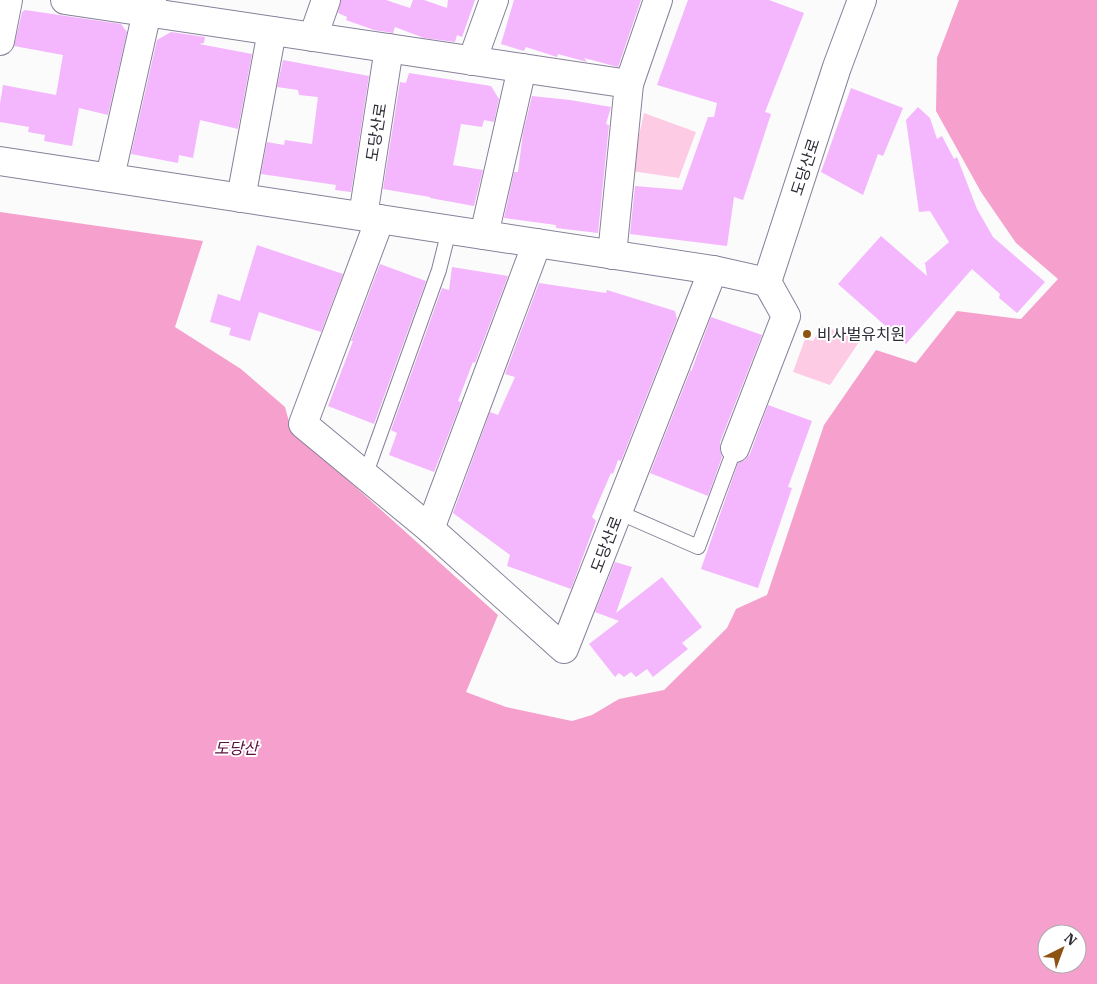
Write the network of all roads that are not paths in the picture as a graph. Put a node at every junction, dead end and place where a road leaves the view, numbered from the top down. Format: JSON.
{"nodes":[{"id":1,"x":8,"y":0,"type":"edge"},
{"id":2,"x":65,"y":0,"type":"edge"},
{"id":3,"x":326,"y":0,"type":"edge"},
{"id":4,"x":494,"y":0,"type":"edge"},
{"id":5,"x":658,"y":0,"type":"edge"},
{"id":6,"x":862,"y":0,"type":"edge"},
{"id":7,"x":150,"y":6,"type":"edge"},
{"id":8,"x":272,"y":31,"type":"junction"},
{"id":9,"x":313,"y":37,"type":"junction"},
{"id":10,"x":0,"y":41,"type":"edge"},
{"id":11,"x":389,"y":48,"type":"junction"},
{"id":12,"x":472,"y":60,"type":"junction"},
{"id":13,"x":522,"y":68,"type":"junction"},
{"id":14,"x":629,"y":84,"type":"junction"},
{"id":15,"x":0,"y":161,"type":"edge"},
{"id":16,"x":110,"y":178,"type":"junction"},
{"id":17,"x":241,"y":198,"type":"junction"},
{"id":18,"x":372,"y":218,"type":"junction"},
{"id":19,"x":449,"y":230,"type":"junction"},
{"id":20,"x":484,"y":234,"type":"junction"},
{"id":21,"x":537,"y":243,"type":"junction"},
{"id":22,"x":612,"y":255,"type":"junction"},
{"id":23,"x":713,"y":270,"type":"junction"},
{"id":24,"x":767,"y":282,"type":"junction"},
{"id":25,"x":733,"y":454,"type":"joint"},
{"id":26,"x":365,"y":476,"type":"junction"},
{"id":27,"x":618,"y":512,"type":"junction"},
{"id":28,"x":430,"y":529,"type":"junction"}],
"edges":[{"from":1,"to":10,"type":"street"},
{"from":2,"to":7,"type":"street"},
{"from":3,"to":9,"type":"street"},
{"from":4,"to":12,"type":"street"},
{"from":5,"to":14,"type":"street"},
{"from":6,"to":24,"type":"street","name":"도당산로"},
{"from":7,"to":8,"type":"street"},
{"from":7,"to":16,"type":"street"},
{"from":8,"to":9,"type":"street"},
{"from":8,"to":17,"type":"street"},
{"from":9,"to":11,"type":"street"},
{"from":11,"to":12,"type":"street"},
{"from":11,"to":18,"type":"street","name":"도당산로"},
{"from":12,"to":13,"type":"street"},
{"from":13,"to":14,"type":"street"},
{"from":13,"to":20,"type":"street"},
{"from":14,"to":22,"type":"street"},
{"from":15,"to":16,"type":"street"},
{"from":16,"to":17,"type":"street"},
{"from":17,"to":18,"type":"street"},
{"from":18,"to":19,"type":"street"},
{"from":18,"to":26,"type":"street","name":"도당산로"},
{"from":19,"to":20,"type":"street"},
{"from":19,"to":26,"type":"lane"},
{"from":20,"to":21,"type":"street"},
{"from":21,"to":22,"type":"street"},
{"from":21,"to":28,"type":"street"},
{"from":22,"to":23,"type":"street"},
{"from":23,"to":24,"type":"street"},
{"from":23,"to":27,"type":"street","name":"도당산로"},
{"from":24,"to":25,"type":"street"},
{"from":25,"to":27,"type":"lane"},
{"from":26,"to":28,"type":"street","name":"도당산로"},
{"from":27,"to":28,"type":"street","name":"도당산로"}]}
